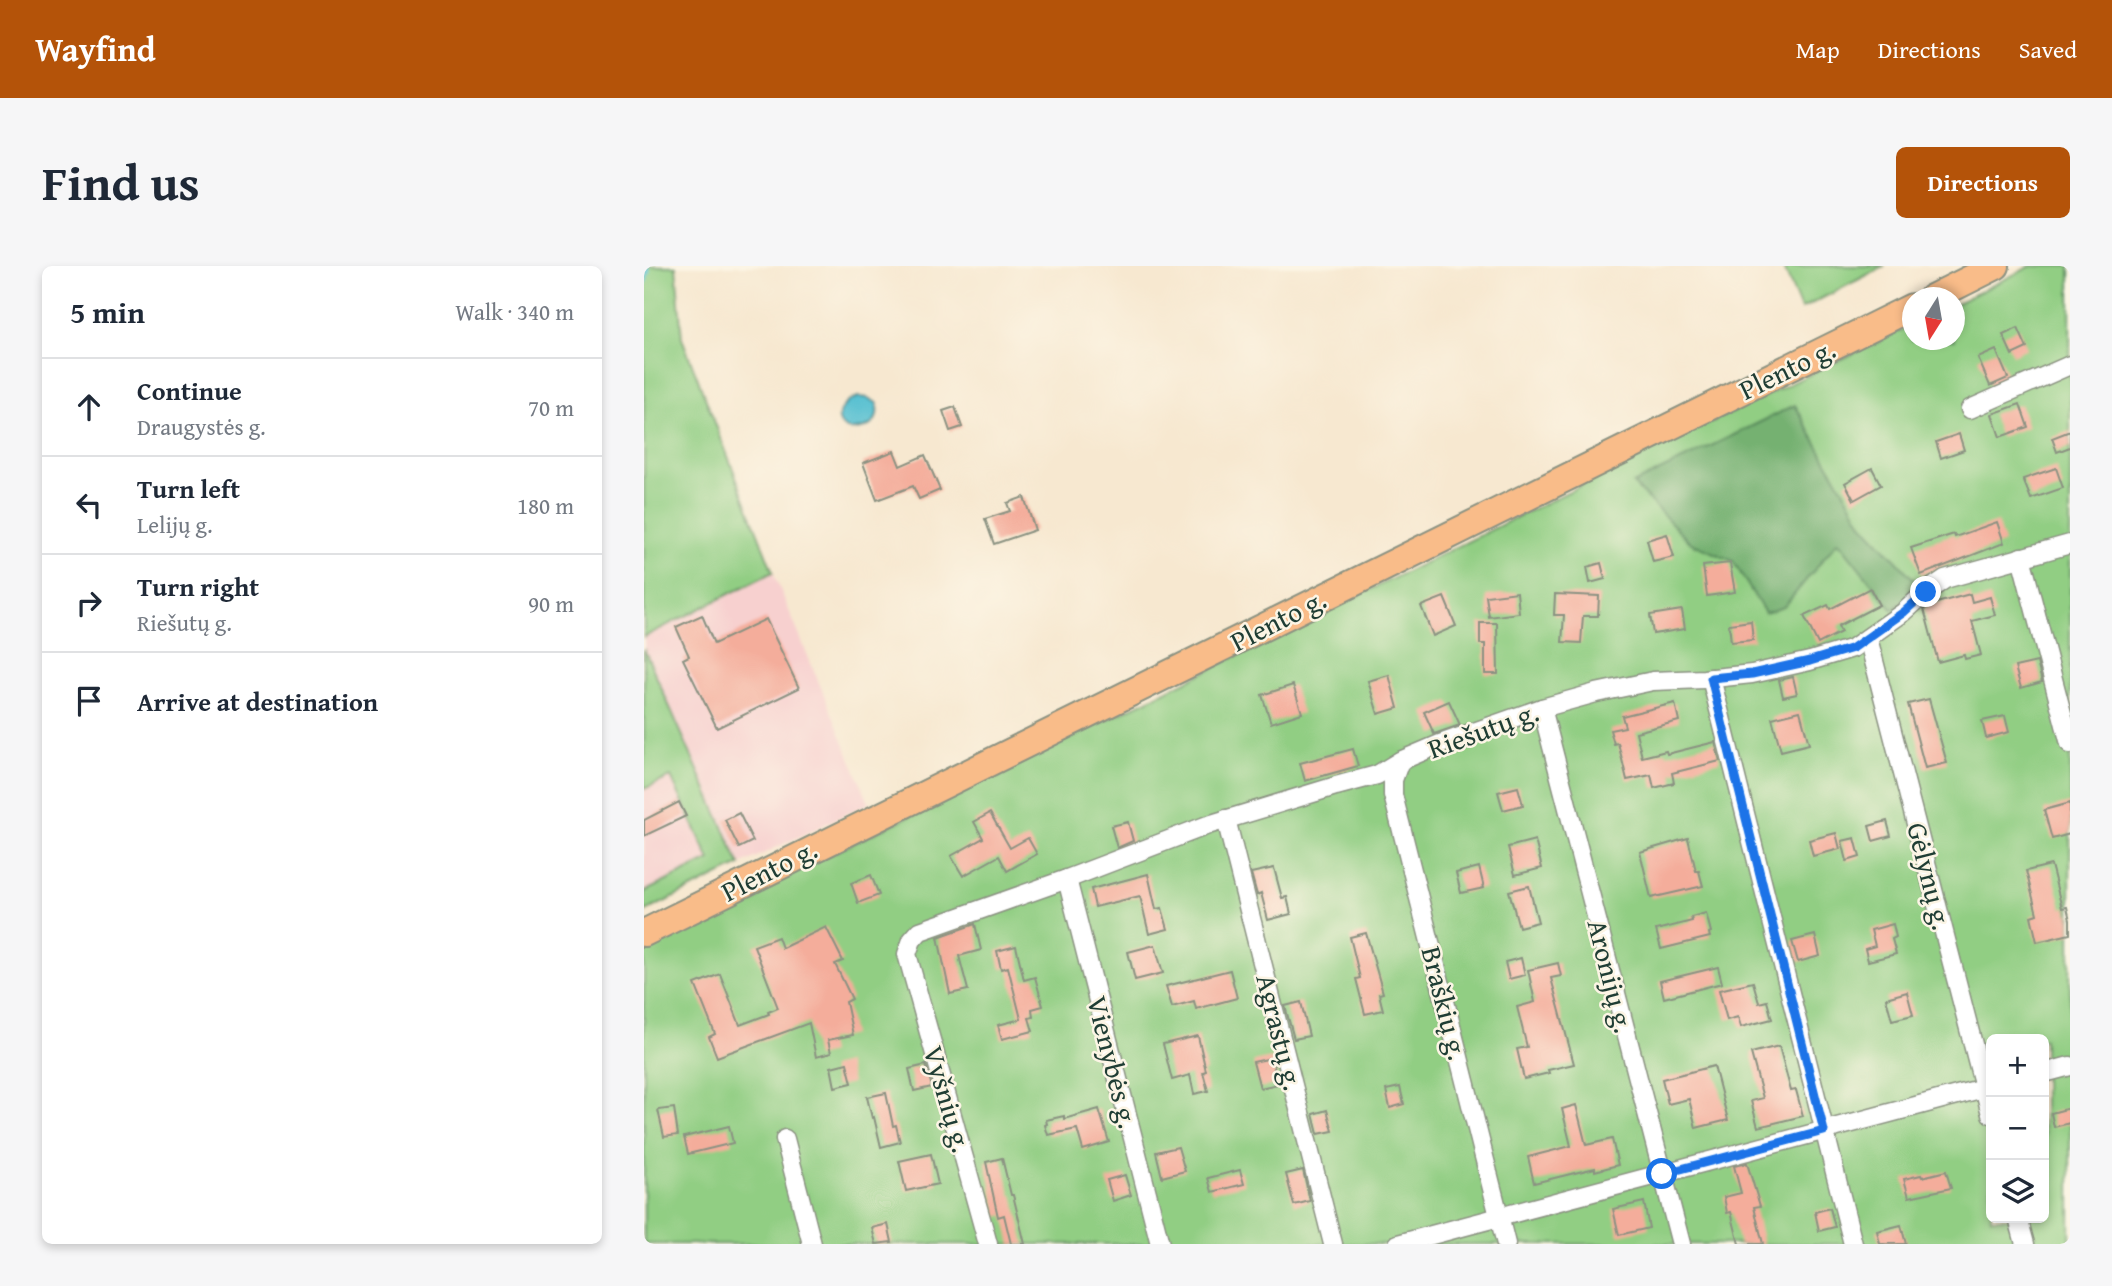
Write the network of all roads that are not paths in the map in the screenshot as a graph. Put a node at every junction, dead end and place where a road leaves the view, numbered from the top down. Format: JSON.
{"nodes":[{"id":1,"x":1996,"y":266,"type":"edge"},
{"id":2,"x":1953,"y":287,"type":"edge"},
{"id":3,"x":1902,"y":312,"type":"edge"},
{"id":4,"x":2070,"y":365,"type":"edge"},
{"id":5,"x":1970,"y":409,"type":"dead end"},
{"id":6,"x":2070,"y":544,"type":"edge"},
{"id":7,"x":2021,"y":557,"type":"junction"},
{"id":8,"x":1868,"y":638,"type":"junction"},
{"id":9,"x":1711,"y":678,"type":"junction"},
{"id":10,"x":1542,"y":708,"type":"junction"},
{"id":11,"x":2070,"y":744,"type":"edge"},
{"id":12,"x":1400,"y":761,"type":"junction"},
{"id":13,"x":1226,"y":820,"type":"junction"},
{"id":14,"x":1067,"y":879,"type":"junction"},
{"id":15,"x":644,"y":933,"type":"edge"},
{"id":16,"x":907,"y":954,"type":"joint"},
{"id":17,"x":2070,"y":1066,"type":"edge"},
{"id":18,"x":2049,"y":1072,"type":"edge"},
{"id":19,"x":1986,"y":1080,"type":"edge"},
{"id":20,"x":1986,"y":1088,"type":"edge"},
{"id":21,"x":1824,"y":1131,"type":"junction"},
{"id":22,"x":785,"y":1139,"type":"dead end"},
{"id":23,"x":1662,"y":1174,"type":"junction"},
{"id":24,"x":1499,"y":1217,"type":"junction"},
{"id":25,"x":2019,"y":1223,"type":"edge"},
{"id":26,"x":812,"y":1244,"type":"edge"},
{"id":27,"x":988,"y":1244,"type":"edge"},
{"id":28,"x":1160,"y":1244,"type":"edge"},
{"id":29,"x":1333,"y":1244,"type":"edge"},
{"id":30,"x":1398,"y":1244,"type":"edge"},
{"id":31,"x":1506,"y":1244,"type":"edge"},
{"id":32,"x":1681,"y":1244,"type":"edge"},
{"id":33,"x":1853,"y":1244,"type":"edge"},
{"id":34,"x":2025,"y":1244,"type":"edge"}],
"edges":[{"from":1,"to":2,"type":"highway"},
{"from":3,"to":15,"type":"highway","name":"Plento g."},
{"from":4,"to":5,"type":"street"},
{"from":6,"to":7,"type":"street","name":"Riešutų g."},
{"from":7,"to":8,"type":"street","name":"Riešutų g."},
{"from":7,"to":11,"type":"street"},
{"from":8,"to":9,"type":"street","name":"Riešutų g."},
{"from":8,"to":19,"type":"street","name":"Gėlynų g."},
{"from":9,"to":10,"type":"street","name":"Riešutų g."},
{"from":9,"to":21,"type":"street"},
{"from":10,"to":12,"type":"street","name":"Riešutų g."},
{"from":10,"to":23,"type":"street","name":"Aronijų g."},
{"from":12,"to":13,"type":"street","name":"Riešutų g."},
{"from":12,"to":24,"type":"street","name":"Braškių g."},
{"from":13,"to":14,"type":"street","name":"Riešutų g."},
{"from":13,"to":29,"type":"street","name":"Agrastų g."},
{"from":14,"to":16,"type":"street","name":"Riešutų g."},
{"from":14,"to":28,"type":"street","name":"Vienybės g."},
{"from":16,"to":27,"type":"street","name":"Vyšnių g."},
{"from":17,"to":18,"type":"street"},
{"from":20,"to":21,"type":"street"},
{"from":21,"to":23,"type":"street"},
{"from":21,"to":33,"type":"street"},
{"from":22,"to":26,"type":"street"},
{"from":23,"to":24,"type":"street"},
{"from":23,"to":32,"type":"street","name":"Aronijų g."},
{"from":24,"to":30,"type":"street"},
{"from":24,"to":31,"type":"street","name":"Braškių g."},
{"from":25,"to":34,"type":"street"}]}
